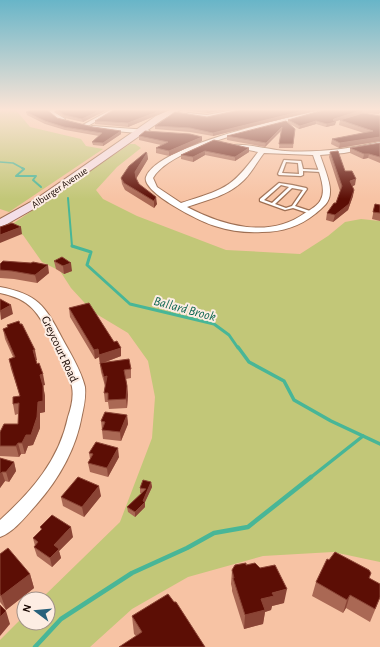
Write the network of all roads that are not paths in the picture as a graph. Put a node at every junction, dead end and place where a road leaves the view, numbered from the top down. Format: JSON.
{"nodes":[{"id":1,"x":128,"y":139,"type":"edge"},
{"id":2,"x":212,"y":139,"type":"edge"},
{"id":3,"x":215,"y":140,"type":"junction"},
{"id":4,"x":380,"y":144,"type":"edge"},
{"id":5,"x":262,"y":151,"type":"junction"},
{"id":6,"x":316,"y":153,"type":"junction"},
{"id":7,"x":301,"y":170,"type":"junction"},
{"id":8,"x":321,"y":171,"type":"junction"},
{"id":9,"x":292,"y":186,"type":"junction"},
{"id":10,"x":273,"y":204,"type":"junction"},
{"id":11,"x":181,"y":206,"type":"junction"},
{"id":12,"x":294,"y":207,"type":"junction"},
{"id":13,"x":312,"y":213,"type":"junction"},
{"id":14,"x":0,"y":224,"type":"edge"},
{"id":15,"x":0,"y":290,"type":"edge"},
{"id":16,"x":0,"y":530,"type":"edge"}],
"edges":[{"from":1,"to":14,"type":"street","name":"Alburger Avenue"},
{"from":2,"to":3,"type":"street"},
{"from":3,"to":5,"type":"street"},
{"from":3,"to":11,"type":"street"},
{"from":4,"to":6,"type":"street"},
{"from":5,"to":6,"type":"street"},
{"from":5,"to":11,"type":"street"},
{"from":6,"to":8,"type":"street"},
{"from":7,"to":7,"type":"lane"},
{"from":7,"to":8,"type":"lane"},
{"from":8,"to":13,"type":"street"},
{"from":9,"to":10,"type":"lane"},
{"from":9,"to":10,"type":"lane"},
{"from":9,"to":12,"type":"lane"},
{"from":10,"to":12,"type":"lane"},
{"from":11,"to":13,"type":"street"},
{"from":12,"to":13,"type":"lane"},
{"from":15,"to":16,"type":"street","name":"Greycourt Road"}]}
